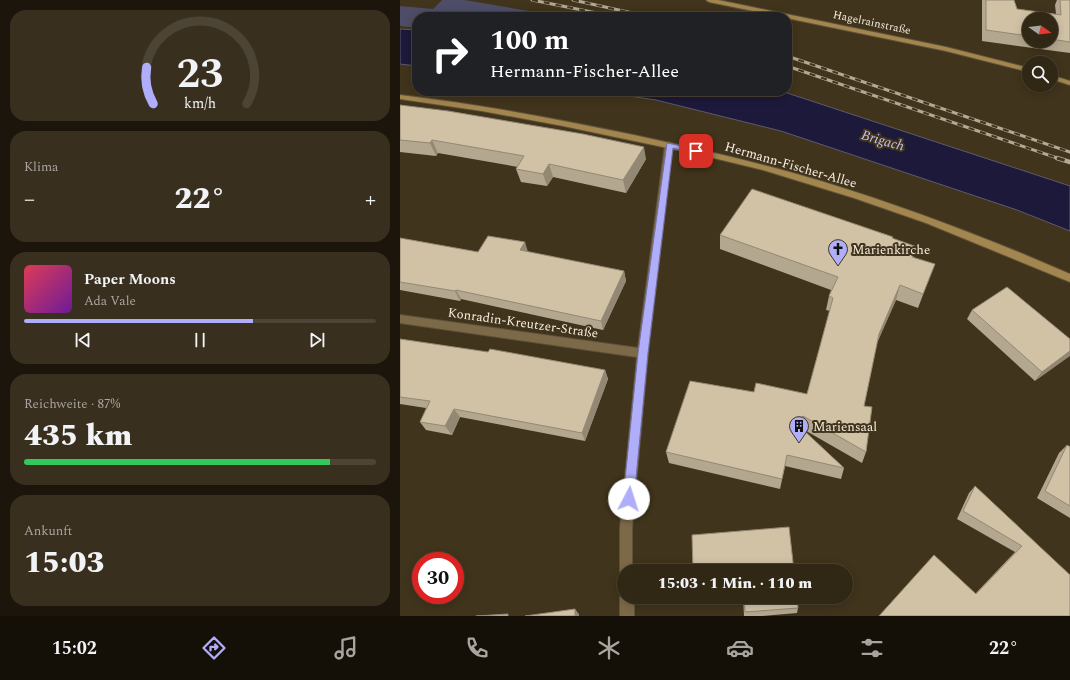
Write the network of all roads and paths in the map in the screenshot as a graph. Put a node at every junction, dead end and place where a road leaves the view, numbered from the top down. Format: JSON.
{"nodes":[{"id":1,"x":709,"y":0,"type":"edge"},
{"id":2,"x":767,"y":12,"type":"edge"},
{"id":3,"x":792,"y":17,"type":"edge"},
{"id":4,"x":1022,"y":68,"type":"edge"},
{"id":5,"x":1058,"y":79,"type":"edge"},
{"id":6,"x":1070,"y":82,"type":"edge"},
{"id":7,"x":400,"y":97,"type":"edge"},
{"id":8,"x":669,"y":145,"type":"junction"},
{"id":9,"x":1070,"y":278,"type":"edge"},
{"id":10,"x":400,"y":319,"type":"edge"},
{"id":11,"x":643,"y":353,"type":"junction"},
{"id":12,"x":626,"y":564,"type":"edge"},
{"id":13,"x":627,"y":604,"type":"edge"},
{"id":14,"x":627,"y":616,"type":"edge"}],
"edges":[{"from":1,"to":2,"type":"street","name":"Hagelrainstraße"},
{"from":3,"to":4,"type":"street","name":"Hagelrainstraße"},
{"from":5,"to":6,"type":"street"},
{"from":7,"to":8,"type":"street","name":"Hermann-Fischer-Allee"},
{"from":8,"to":9,"type":"street","name":"Hermann-Fischer-Allee"},
{"from":8,"to":11,"type":"street"},
{"from":10,"to":11,"type":"street","name":"Konradin-Kreutzer-Straße"},
{"from":11,"to":12,"type":"street"},
{"from":13,"to":14,"type":"street"}]}
